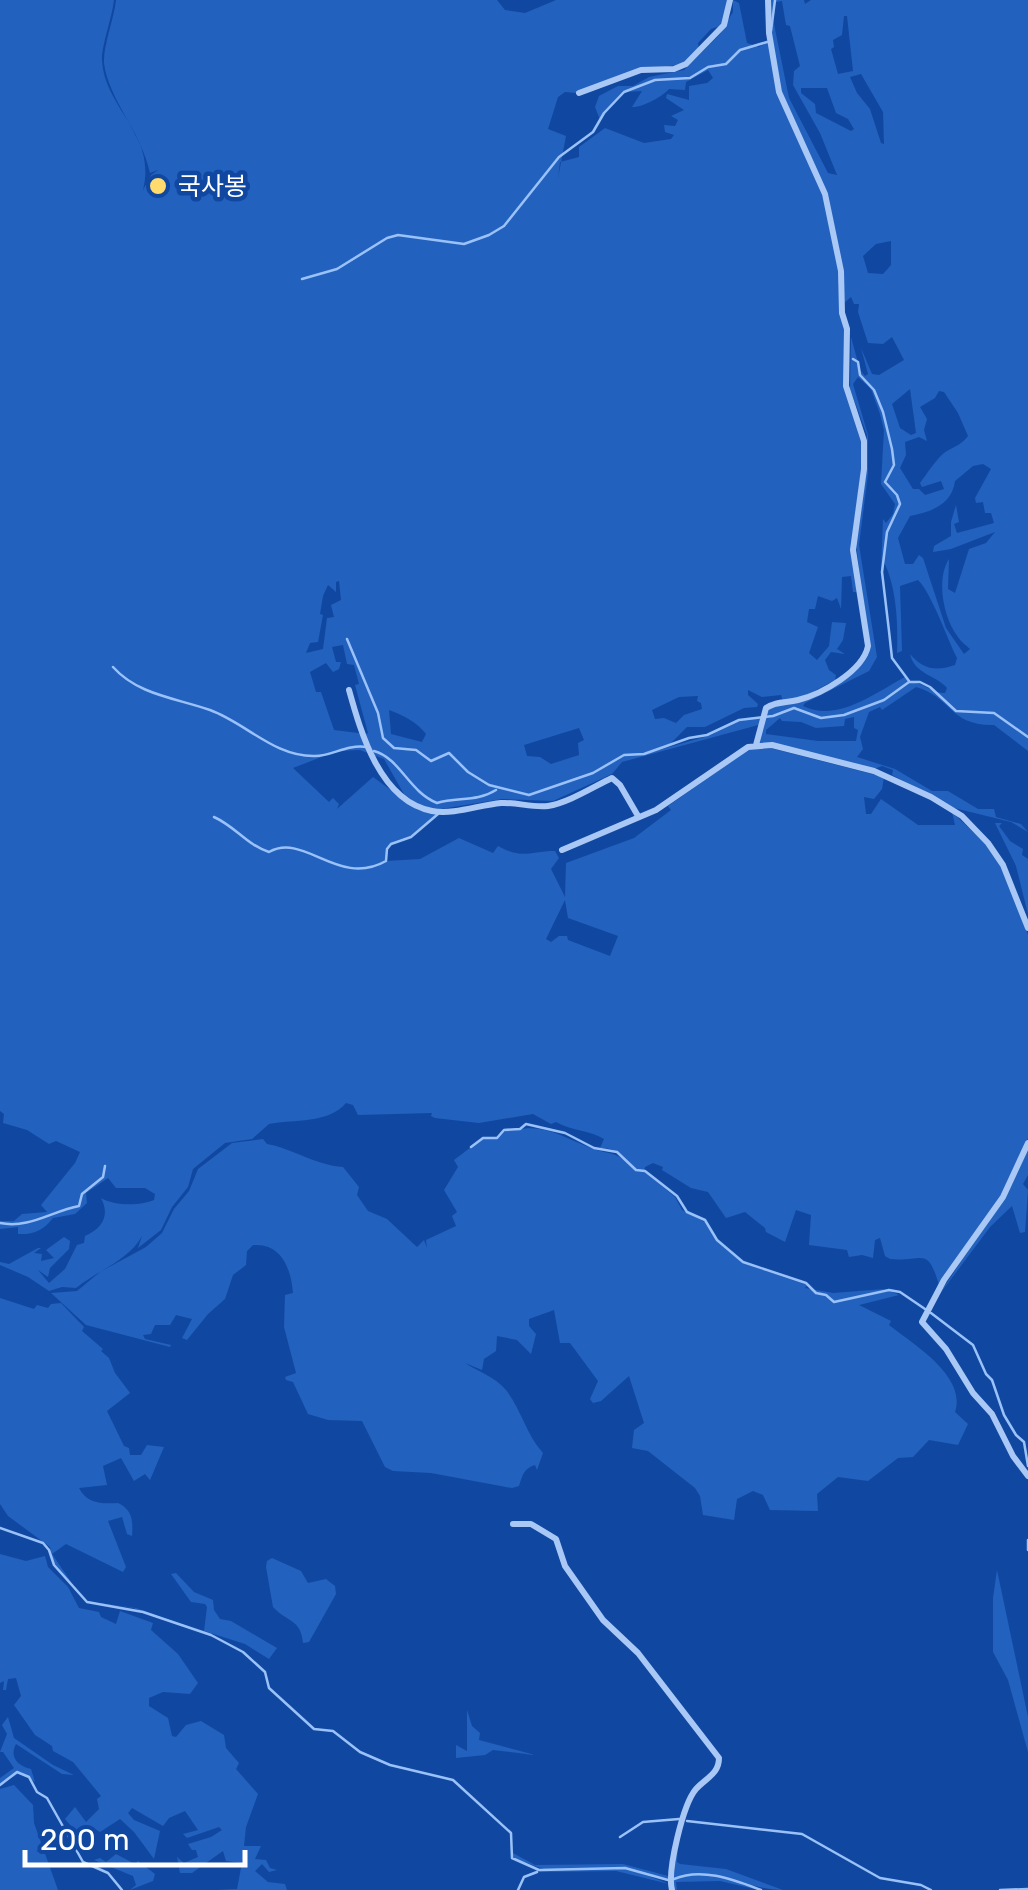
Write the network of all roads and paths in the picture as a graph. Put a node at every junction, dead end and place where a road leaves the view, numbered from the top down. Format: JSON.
{"nodes":[{"id":1,"x":730,"y":0,"type":"edge"},
{"id":2,"x":768,"y":0,"type":"edge"},
{"id":3,"x":579,"y":93,"type":"dead end"},
{"id":4,"x":349,"y":690,"type":"dead end"},
{"id":5,"x":756,"y":745,"type":"junction"},
{"id":6,"x":638,"y":816,"type":"junction"},
{"id":7,"x":562,"y":850,"type":"dead end"},
{"id":8,"x":1028,"y":928,"type":"edge"},
{"id":9,"x":1028,"y":1142,"type":"edge"},
{"id":10,"x":1028,"y":1476,"type":"edge"},
{"id":11,"x":513,"y":1524,"type":"dead end"},
{"id":12,"x":672,"y":1890,"type":"edge"}],
"edges":[{"from":1,"to":3,"type":"street"},
{"from":2,"to":5,"type":"street"},
{"from":4,"to":6,"type":"street"},
{"from":5,"to":6,"type":"street"},
{"from":5,"to":8,"type":"street"},
{"from":6,"to":7,"type":"street"},
{"from":9,"to":10,"type":"street"},
{"from":11,"to":12,"type":"street"}]}
